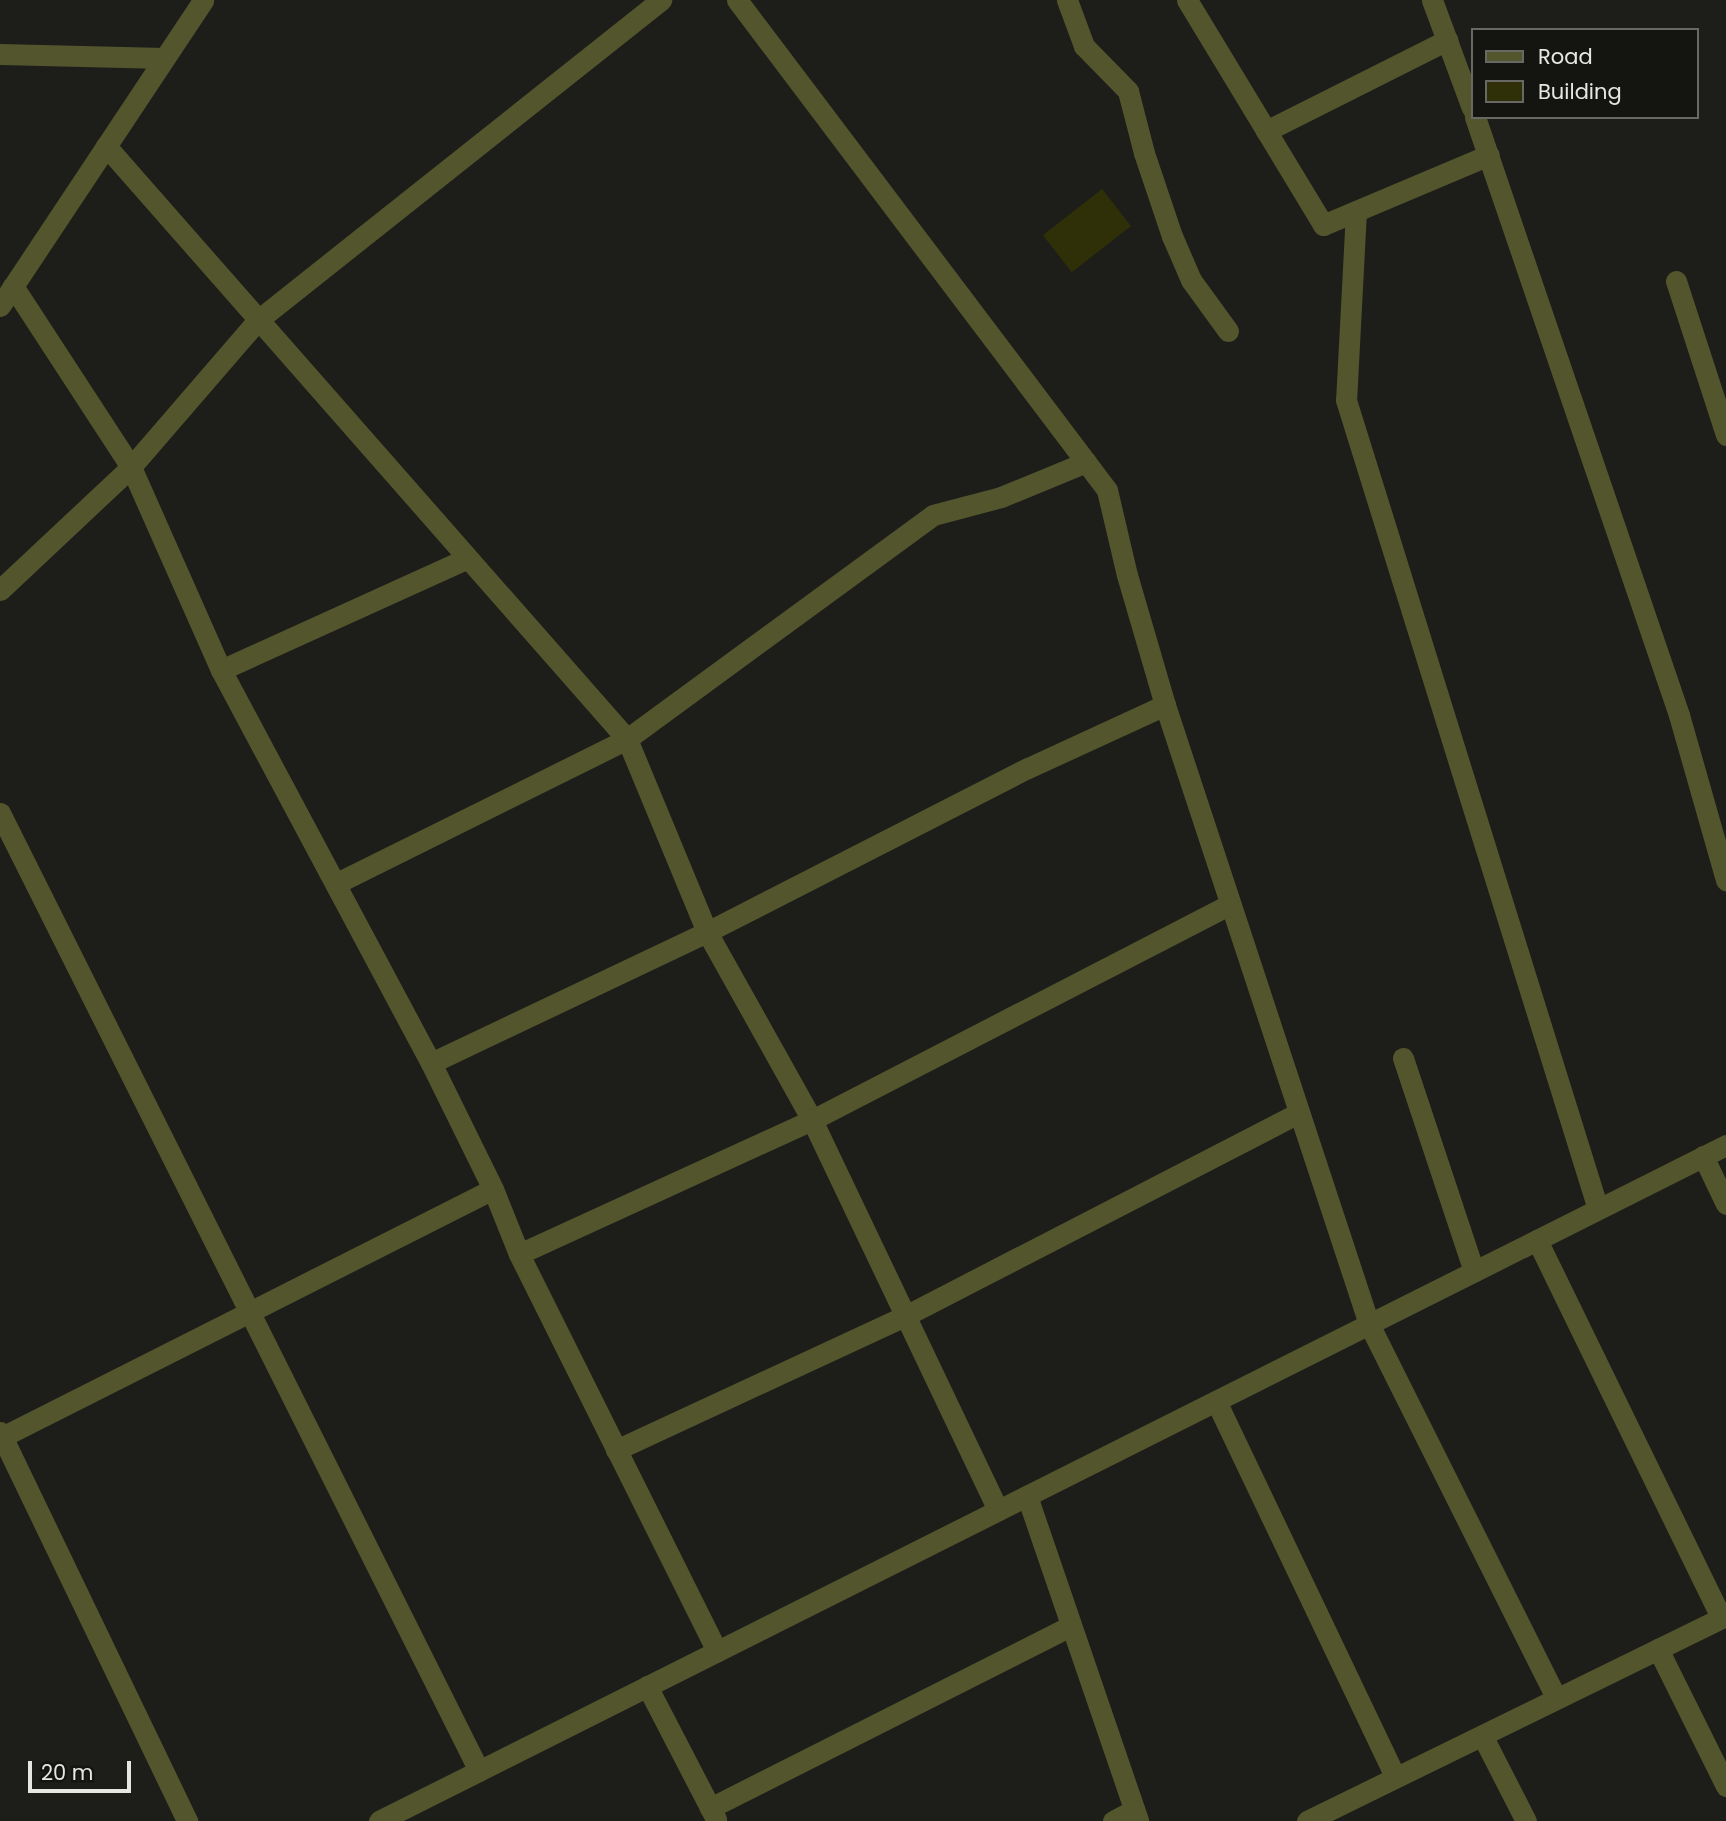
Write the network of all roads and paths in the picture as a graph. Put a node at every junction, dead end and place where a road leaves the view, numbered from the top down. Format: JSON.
{"nodes":[{"id":1,"x":203,"y":0,"type":"edge"},
{"id":2,"x":661,"y":0,"type":"edge"},
{"id":3,"x":737,"y":0,"type":"edge"},
{"id":4,"x":1067,"y":0,"type":"edge"},
{"id":5,"x":1186,"y":0,"type":"edge"},
{"id":6,"x":1432,"y":0,"type":"edge"},
{"id":7,"x":1447,"y":40,"type":"junction"},
{"id":8,"x":0,"y":54,"type":"edge"},
{"id":9,"x":164,"y":58,"type":"junction"},
{"id":10,"x":1470,"y":103,"type":"edge"},
{"id":11,"x":1476,"y":119,"type":"edge"},
{"id":12,"x":1266,"y":131,"type":"junction"},
{"id":13,"x":106,"y":146,"type":"junction"},
{"id":14,"x":1489,"y":155,"type":"junction"},
{"id":15,"x":1356,"y":211,"type":"junction"},
{"id":16,"x":1676,"y":281,"type":"dead end"},
{"id":17,"x":13,"y":286,"type":"junction"},
{"id":18,"x":0,"y":306,"type":"edge"},
{"id":19,"x":258,"y":320,"type":"junction"},
{"id":20,"x":1228,"y":331,"type":"dead end"},
{"id":21,"x":1726,"y":435,"type":"edge"},
{"id":22,"x":1086,"y":462,"type":"junction"},
{"id":23,"x":131,"y":467,"type":"junction"},
{"id":24,"x":466,"y":559,"type":"junction"},
{"id":25,"x":0,"y":590,"type":"edge"},
{"id":26,"x":221,"y":670,"type":"junction"},
{"id":27,"x":1165,"y":705,"type":"junction"},
{"id":28,"x":627,"y":739,"type":"junction"},
{"id":29,"x":0,"y":813,"type":"edge"},
{"id":30,"x":1726,"y":880,"type":"edge"},
{"id":31,"x":337,"y":883,"type":"junction"},
{"id":32,"x":1229,"y":905,"type":"junction"},
{"id":33,"x":707,"y":932,"type":"junction"},
{"id":34,"x":1403,"y":1058,"type":"dead end"},
{"id":35,"x":431,"y":1063,"type":"junction"},
{"id":36,"x":1298,"y":1113,"type":"junction"},
{"id":37,"x":812,"y":1120,"type":"junction"},
{"id":38,"x":1726,"y":1145,"type":"edge"},
{"id":39,"x":1703,"y":1156,"type":"junction"},
{"id":40,"x":492,"y":1189,"type":"junction"},
{"id":41,"x":1726,"y":1204,"type":"edge"},
{"id":42,"x":1598,"y":1209,"type":"junction"},
{"id":43,"x":1537,"y":1240,"type":"junction"},
{"id":44,"x":519,"y":1254,"type":"junction"},
{"id":45,"x":1475,"y":1271,"type":"junction"},
{"id":46,"x":252,"y":1313,"type":"junction"},
{"id":47,"x":905,"y":1316,"type":"junction"},
{"id":48,"x":1369,"y":1324,"type":"junction"},
{"id":49,"x":1216,"y":1401,"type":"junction"},
{"id":50,"x":1,"y":1435,"type":"edge"},
{"id":51,"x":616,"y":1450,"type":"junction"},
{"id":52,"x":1027,"y":1496,"type":"junction"},
{"id":53,"x":998,"y":1510,"type":"junction"},
{"id":54,"x":1723,"y":1617,"type":"edge"},
{"id":55,"x":1071,"y":1626,"type":"junction"},
{"id":56,"x":1658,"y":1649,"type":"junction"},
{"id":57,"x":717,"y":1651,"type":"junction"},
{"id":58,"x":647,"y":1686,"type":"junction"},
{"id":59,"x":1558,"y":1699,"type":"junction"},
{"id":60,"x":1483,"y":1737,"type":"junction"},
{"id":61,"x":479,"y":1771,"type":"junction"},
{"id":62,"x":1395,"y":1776,"type":"junction"},
{"id":63,"x":1726,"y":1786,"type":"edge"},
{"id":64,"x":714,"y":1815,"type":"edge"},
{"id":65,"x":1136,"y":1816,"type":"edge"},
{"id":66,"x":187,"y":1821,"type":"edge"},
{"id":67,"x":379,"y":1821,"type":"edge"},
{"id":68,"x":1113,"y":1821,"type":"edge"},
{"id":69,"x":1310,"y":1821,"type":"edge"},
{"id":70,"x":1526,"y":1821,"type":"edge"}],
"edges":[{"from":1,"to":9,"type":"street"},
{"from":2,"to":19,"type":"street"},
{"from":3,"to":22,"type":"street"},
{"from":4,"to":20,"type":"street"},
{"from":5,"to":12,"type":"street"},
{"from":6,"to":7,"type":"street"},
{"from":7,"to":10,"type":"street"},
{"from":7,"to":12,"type":"street"},
{"from":8,"to":9,"type":"street"},
{"from":9,"to":13,"type":"street"},
{"from":11,"to":14,"type":"street"},
{"from":12,"to":15,"type":"street"},
{"from":13,"to":17,"type":"street"},
{"from":13,"to":19,"type":"street"},
{"from":14,"to":15,"type":"street"},
{"from":14,"to":30,"type":"street"},
{"from":15,"to":42,"type":"street"},
{"from":16,"to":21,"type":"street"},
{"from":17,"to":18,"type":"street"},
{"from":17,"to":23,"type":"street"},
{"from":19,"to":23,"type":"street"},
{"from":19,"to":24,"type":"street"},
{"from":22,"to":27,"type":"street"},
{"from":22,"to":28,"type":"street"},
{"from":23,"to":25,"type":"street"},
{"from":23,"to":26,"type":"street"},
{"from":24,"to":26,"type":"street"},
{"from":24,"to":28,"type":"street"},
{"from":26,"to":31,"type":"street"},
{"from":27,"to":32,"type":"street"},
{"from":27,"to":33,"type":"street"},
{"from":28,"to":31,"type":"street"},
{"from":28,"to":33,"type":"street"},
{"from":29,"to":46,"type":"street"},
{"from":31,"to":35,"type":"street"},
{"from":32,"to":36,"type":"street"},
{"from":32,"to":37,"type":"street"},
{"from":33,"to":35,"type":"street"},
{"from":33,"to":37,"type":"street"},
{"from":34,"to":45,"type":"street"},
{"from":35,"to":40,"type":"street"},
{"from":36,"to":47,"type":"street"},
{"from":36,"to":48,"type":"street"},
{"from":37,"to":44,"type":"street"},
{"from":37,"to":47,"type":"street"},
{"from":38,"to":39,"type":"street"},
{"from":39,"to":41,"type":"street"},
{"from":39,"to":42,"type":"street"},
{"from":40,"to":44,"type":"street"},
{"from":40,"to":46,"type":"street"},
{"from":42,"to":43,"type":"street"},
{"from":43,"to":45,"type":"street"},
{"from":43,"to":54,"type":"street"},
{"from":44,"to":51,"type":"street"},
{"from":45,"to":48,"type":"street"},
{"from":46,"to":50,"type":"street"},
{"from":46,"to":61,"type":"street"},
{"from":47,"to":51,"type":"street"},
{"from":47,"to":53,"type":"street"},
{"from":48,"to":49,"type":"street"},
{"from":48,"to":59,"type":"street"},
{"from":49,"to":52,"type":"street"},
{"from":49,"to":62,"type":"street"},
{"from":50,"to":66,"type":"street"},
{"from":51,"to":57,"type":"street"},
{"from":52,"to":53,"type":"street"},
{"from":52,"to":55,"type":"street"},
{"from":53,"to":57,"type":"street"},
{"from":54,"to":56,"type":"street"},
{"from":55,"to":64,"type":"street"},
{"from":55,"to":65,"type":"street"},
{"from":56,"to":59,"type":"street"},
{"from":56,"to":63,"type":"street"},
{"from":57,"to":58,"type":"street"},
{"from":58,"to":61,"type":"street"},
{"from":58,"to":64,"type":"street"},
{"from":59,"to":60,"type":"street"},
{"from":60,"to":62,"type":"street"},
{"from":60,"to":70,"type":"street"},
{"from":61,"to":67,"type":"street"},
{"from":62,"to":69,"type":"street"},
{"from":65,"to":68,"type":"street"}]}
